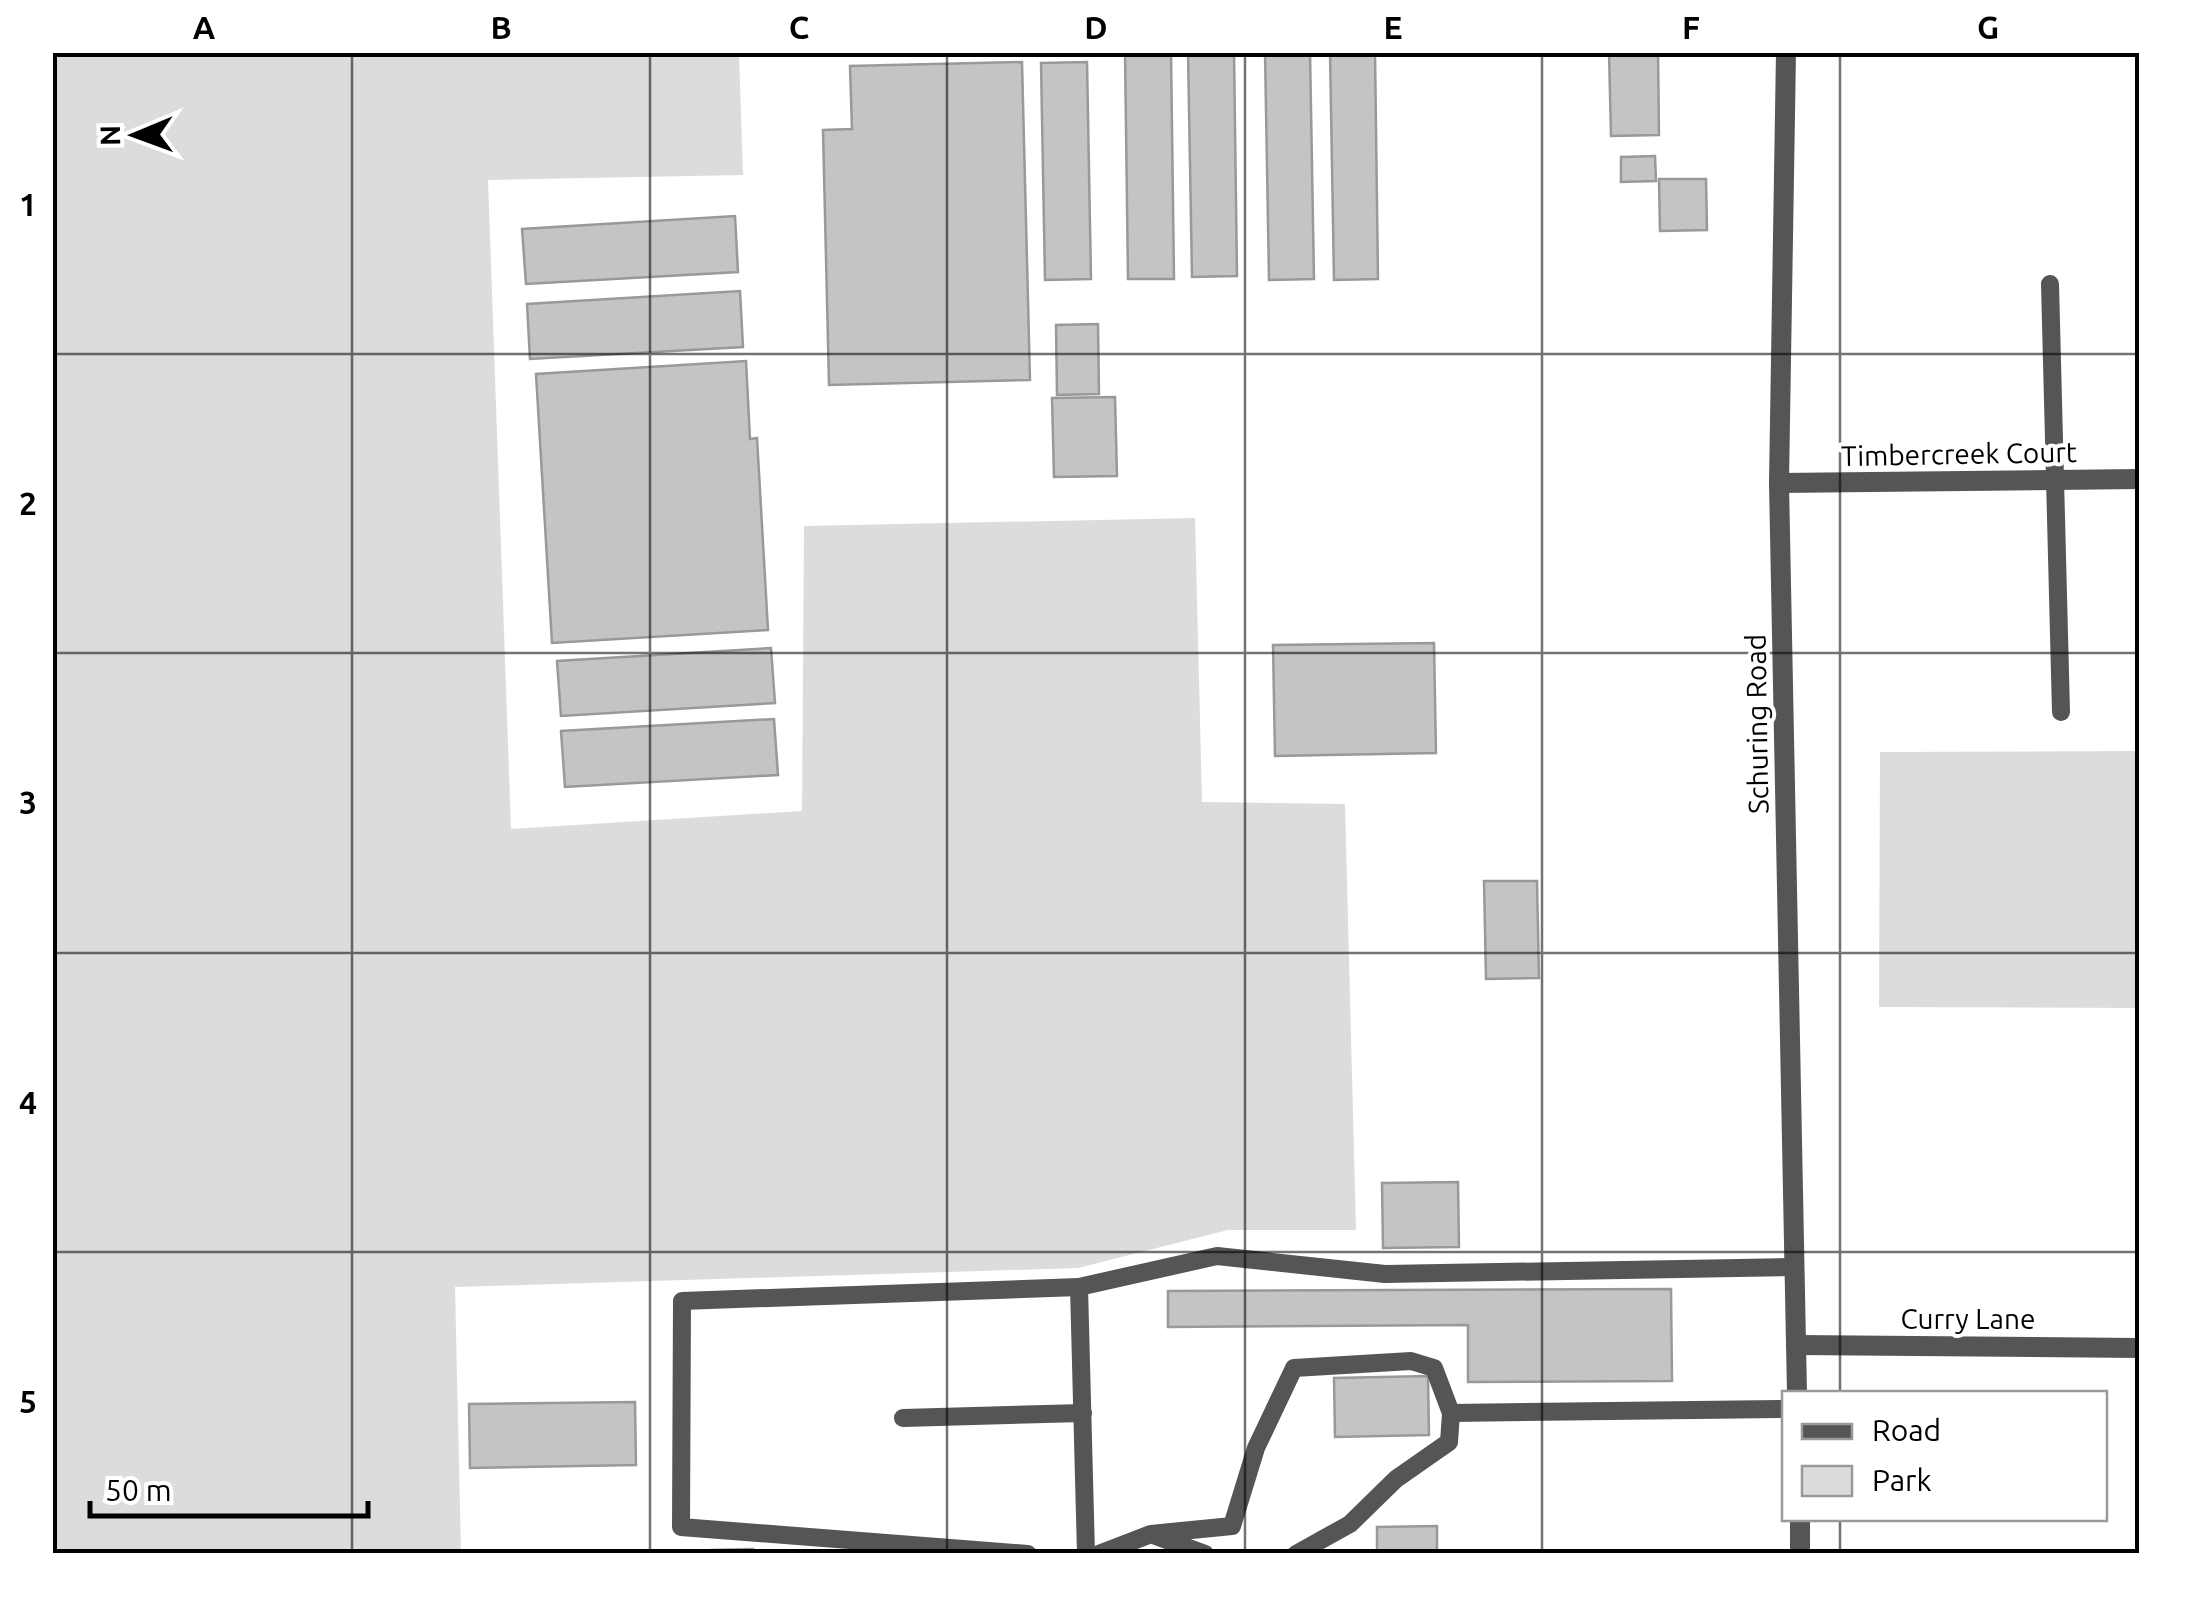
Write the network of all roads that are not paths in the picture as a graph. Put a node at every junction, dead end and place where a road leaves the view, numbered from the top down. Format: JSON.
{"nodes":[{"id":1,"x":1786,"y":52,"type":"edge"},
{"id":2,"x":2050,"y":284,"type":"dead end"},
{"id":3,"x":2140,"y":479,"type":"edge"},
{"id":4,"x":2055,"y":481,"type":"junction"},
{"id":5,"x":1780,"y":483,"type":"junction"},
{"id":6,"x":2061,"y":712,"type":"dead end"},
{"id":7,"x":1795,"y":1267,"type":"junction"},
{"id":8,"x":1080,"y":1287,"type":"junction"},
{"id":9,"x":1796,"y":1345,"type":"junction"},
{"id":10,"x":2140,"y":1348,"type":"edge"},
{"id":11,"x":1797,"y":1391,"type":"edge"},
{"id":12,"x":1782,"y":1409,"type":"edge"},
{"id":13,"x":1083,"y":1414,"type":"junction"},
{"id":14,"x":1451,"y":1414,"type":"junction"},
{"id":15,"x":903,"y":1418,"type":"dead end"},
{"id":16,"x":1800,"y":1521,"type":"edge"},
{"id":17,"x":1151,"y":1534,"type":"junction"},
{"id":18,"x":1028,"y":1554,"type":"edge"},
{"id":19,"x":1086,"y":1554,"type":"edge"},
{"id":20,"x":1099,"y":1554,"type":"edge"},
{"id":21,"x":1205,"y":1554,"type":"edge"},
{"id":22,"x":1296,"y":1554,"type":"edge"},
{"id":23,"x":1800,"y":1554,"type":"edge"}],
"edges":[{"from":1,"to":5,"type":"street","name":"Schuring Road"},
{"from":2,"to":4,"type":"lane"},
{"from":3,"to":4,"type":"street","name":"Timbercreek Court"},
{"from":4,"to":5,"type":"street","name":"Timbercreek Court"},
{"from":4,"to":6,"type":"lane"},
{"from":5,"to":7,"type":"street","name":"Schuring Road"},
{"from":7,"to":8,"type":"lane"},
{"from":7,"to":9,"type":"street","name":"Schuring Road"},
{"from":8,"to":13,"type":"lane"},
{"from":8,"to":18,"type":"lane"},
{"from":9,"to":10,"type":"street","name":"Curry Lane"},
{"from":9,"to":11,"type":"street","name":"Schuring Road"},
{"from":12,"to":14,"type":"lane"},
{"from":13,"to":15,"type":"lane"},
{"from":13,"to":19,"type":"lane"},
{"from":14,"to":17,"type":"lane"},
{"from":14,"to":22,"type":"lane"},
{"from":16,"to":23,"type":"street"},
{"from":17,"to":20,"type":"lane"},
{"from":17,"to":21,"type":"lane"}]}
